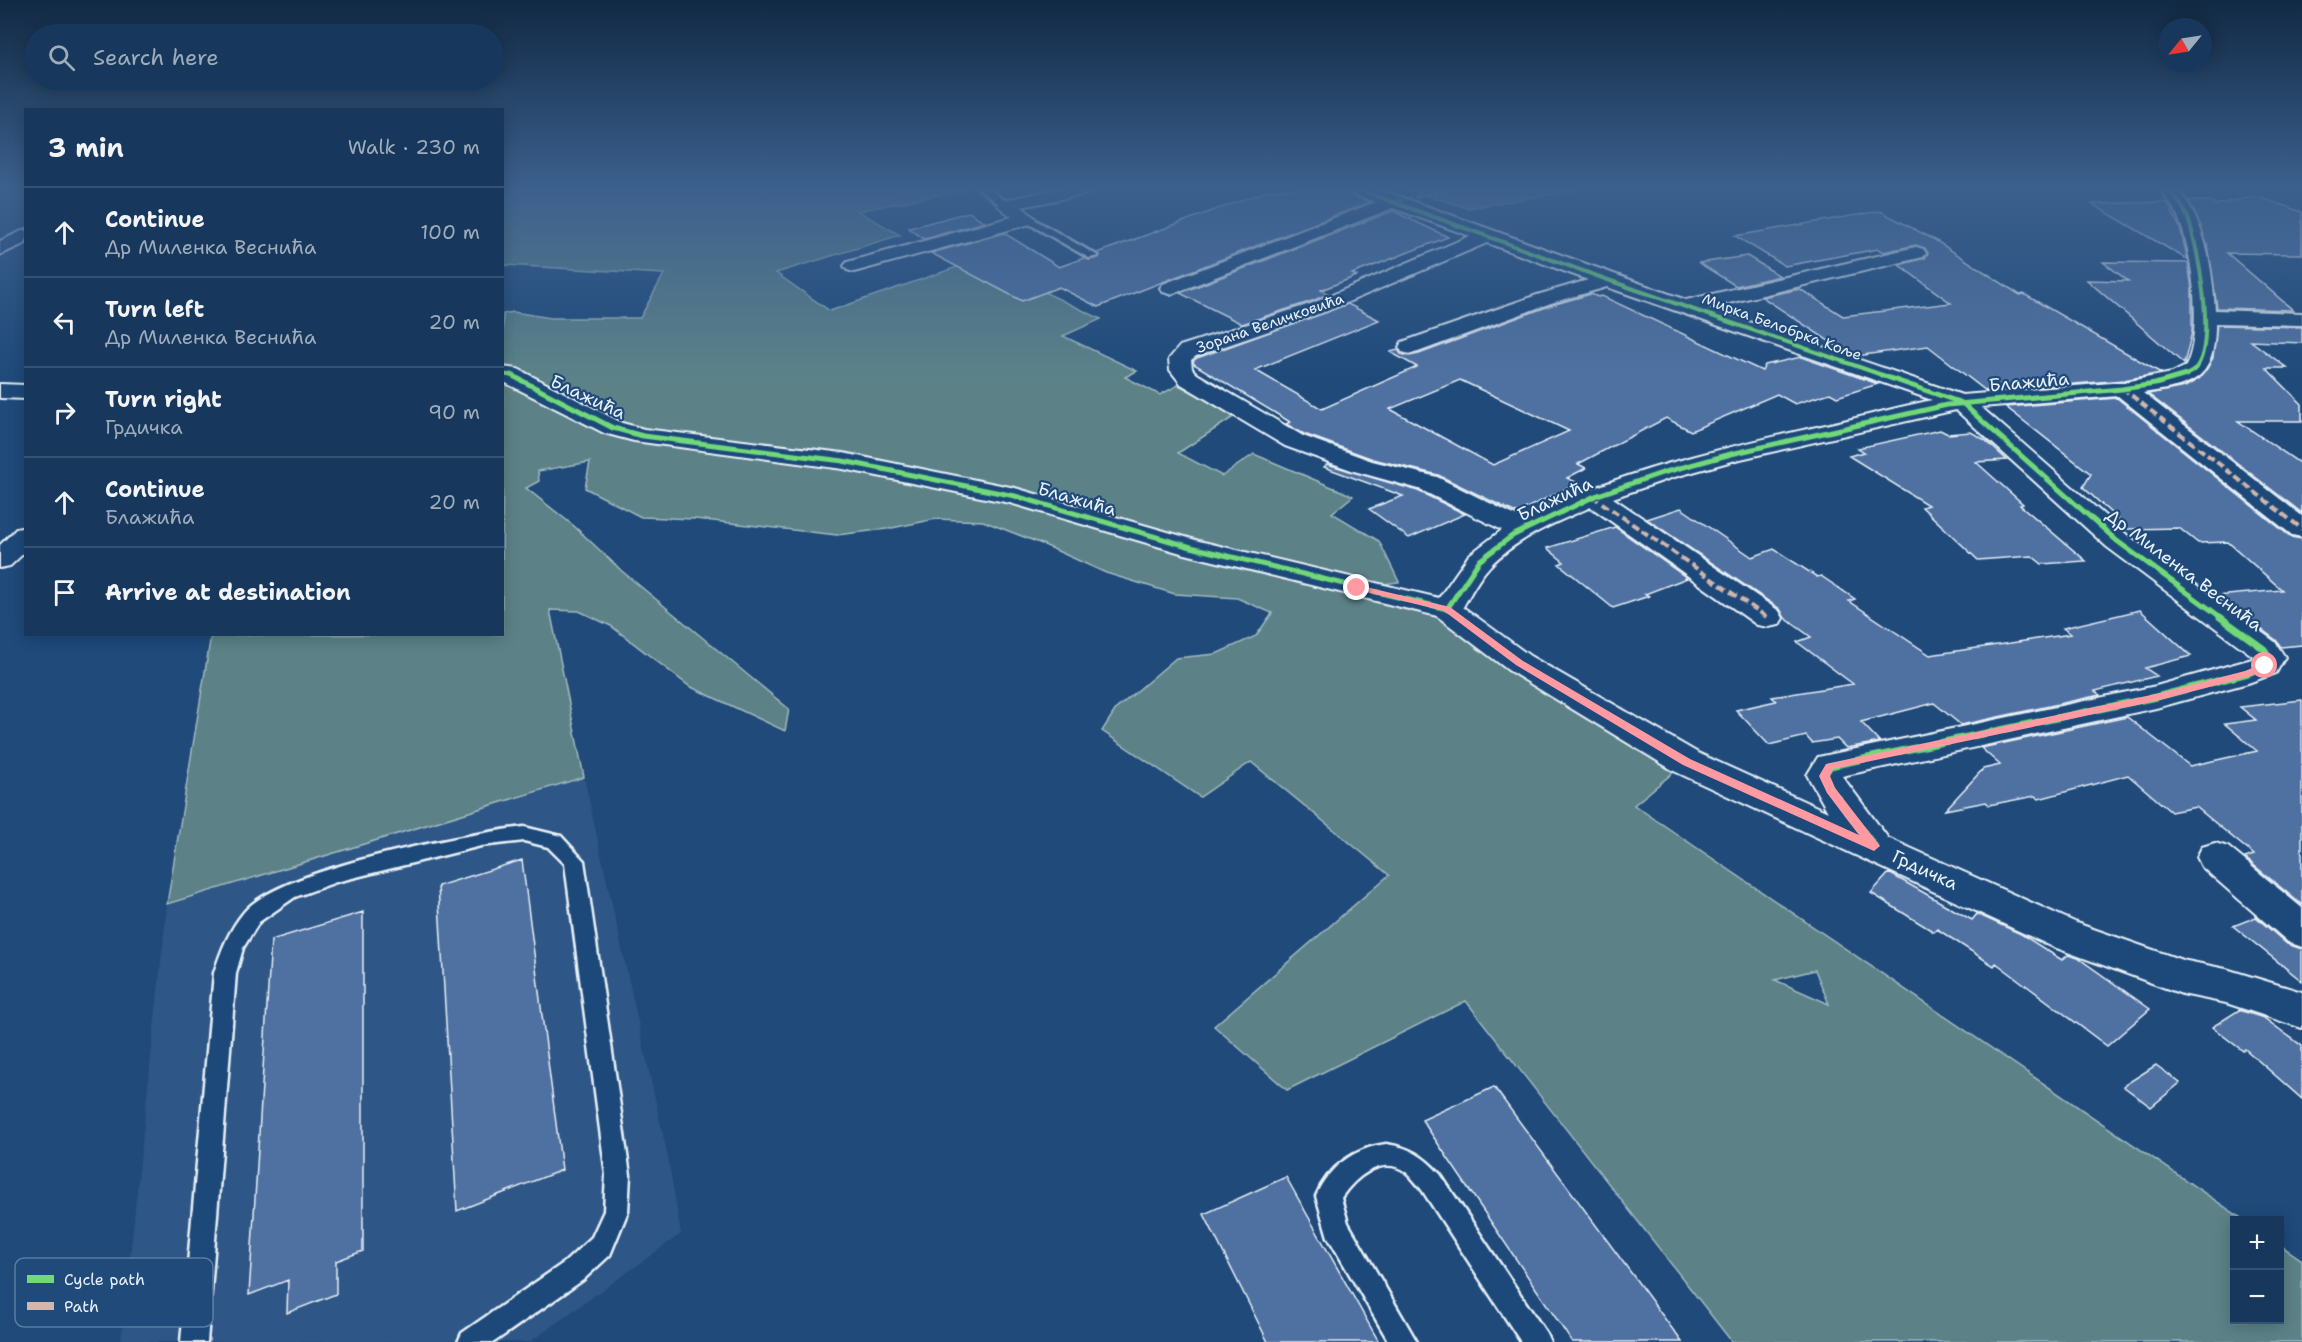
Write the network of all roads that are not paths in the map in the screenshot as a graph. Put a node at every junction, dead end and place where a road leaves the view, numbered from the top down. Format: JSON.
{"nodes":[{"id":1,"x":907,"y":252,"type":"edge"},
{"id":2,"x":1085,"y":252,"type":"edge"},
{"id":3,"x":1264,"y":252,"type":"edge"},
{"id":4,"x":1450,"y":252,"type":"edge"},
{"id":5,"x":1533,"y":252,"type":"edge"},
{"id":6,"x":2197,"y":252,"type":"edge"},
{"id":7,"x":1916,"y":253,"type":"dead end"},
{"id":8,"x":1093,"y":256,"type":"dead end"},
{"id":9,"x":854,"y":266,"type":"dead end"},
{"id":10,"x":1608,"y":280,"type":"junction"},
{"id":11,"x":1170,"y":288,"type":"dead end"},
{"id":12,"x":1687,"y":306,"type":"junction"},
{"id":13,"x":2205,"y":316,"type":"junction"},
{"id":14,"x":2302,"y":319,"type":"edge"},
{"id":15,"x":1410,"y":347,"type":"dead end"},
{"id":16,"x":504,"y":374,"type":"edge"},
{"id":17,"x":2122,"y":388,"type":"junction"},
{"id":18,"x":0,"y":391,"type":"edge"},
{"id":19,"x":24,"y":392,"type":"edge"},
{"id":20,"x":1962,"y":403,"type":"junction"},
{"id":21,"x":1592,"y":496,"type":"junction"},
{"id":22,"x":2302,"y":529,"type":"edge"},
{"id":23,"x":1522,"y":530,"type":"junction"},
{"id":24,"x":24,"y":537,"type":"edge"},
{"id":25,"x":0,"y":560,"type":"edge"},
{"id":26,"x":1447,"y":609,"type":"junction"},
{"id":27,"x":1768,"y":618,"type":"dead end"},
{"id":28,"x":1874,"y":846,"type":"junction"},
{"id":29,"x":2215,"y":857,"type":"dead end"},
{"id":30,"x":2302,"y":931,"type":"edge"},
{"id":31,"x":2302,"y":1010,"type":"edge"},
{"id":32,"x":201,"y":1258,"type":"edge"},
{"id":33,"x":195,"y":1327,"type":"edge"},
{"id":34,"x":194,"y":1342,"type":"edge"},
{"id":35,"x":471,"y":1342,"type":"edge"},
{"id":36,"x":1404,"y":1342,"type":"edge"},
{"id":37,"x":1537,"y":1342,"type":"edge"}],
"edges":[{"from":1,"to":9,"type":"street"},
{"from":2,"to":8,"type":"lane"},
{"from":3,"to":11,"type":"street"},
{"from":4,"to":23,"type":"street","name":"Зорана Величковића"},
{"from":5,"to":10,"type":"street","name":"Мирка Белобрка Коље"},
{"from":6,"to":13,"type":"street","name":"Блажића"},
{"from":7,"to":12,"type":"street","name":"Мирка Белобрка Коље"},
{"from":10,"to":12,"type":"street","name":"Мирка Белобрка Коље"},
{"from":10,"to":15,"type":"street"},
{"from":12,"to":20,"type":"street","name":"Мирка Белобрка Коље"},
{"from":13,"to":14,"type":"street"},
{"from":13,"to":17,"type":"street","name":"Блажића"},
{"from":16,"to":26,"type":"street","name":"Блажића"},
{"from":17,"to":20,"type":"street","name":"Блажића"},
{"from":17,"to":22,"type":"street"},
{"from":18,"to":19,"type":"street"},
{"from":20,"to":21,"type":"street","name":"Блажића"},
{"from":20,"to":28,"type":"street","name":"Др Миленка Веснића"},
{"from":21,"to":23,"type":"street","name":"Блажића"},
{"from":21,"to":27,"type":"street","name":"Блажића"},
{"from":23,"to":26,"type":"street","name":"Блажића"},
{"from":24,"to":25,"type":"street"},
{"from":26,"to":28,"type":"street","name":"Грдичка"},
{"from":28,"to":31,"type":"street","name":"Грдичка"},
{"from":29,"to":30,"type":"street"},
{"from":32,"to":35,"type":"lane"},
{"from":33,"to":34,"type":"lane"},
{"from":36,"to":37,"type":"lane"}]}
